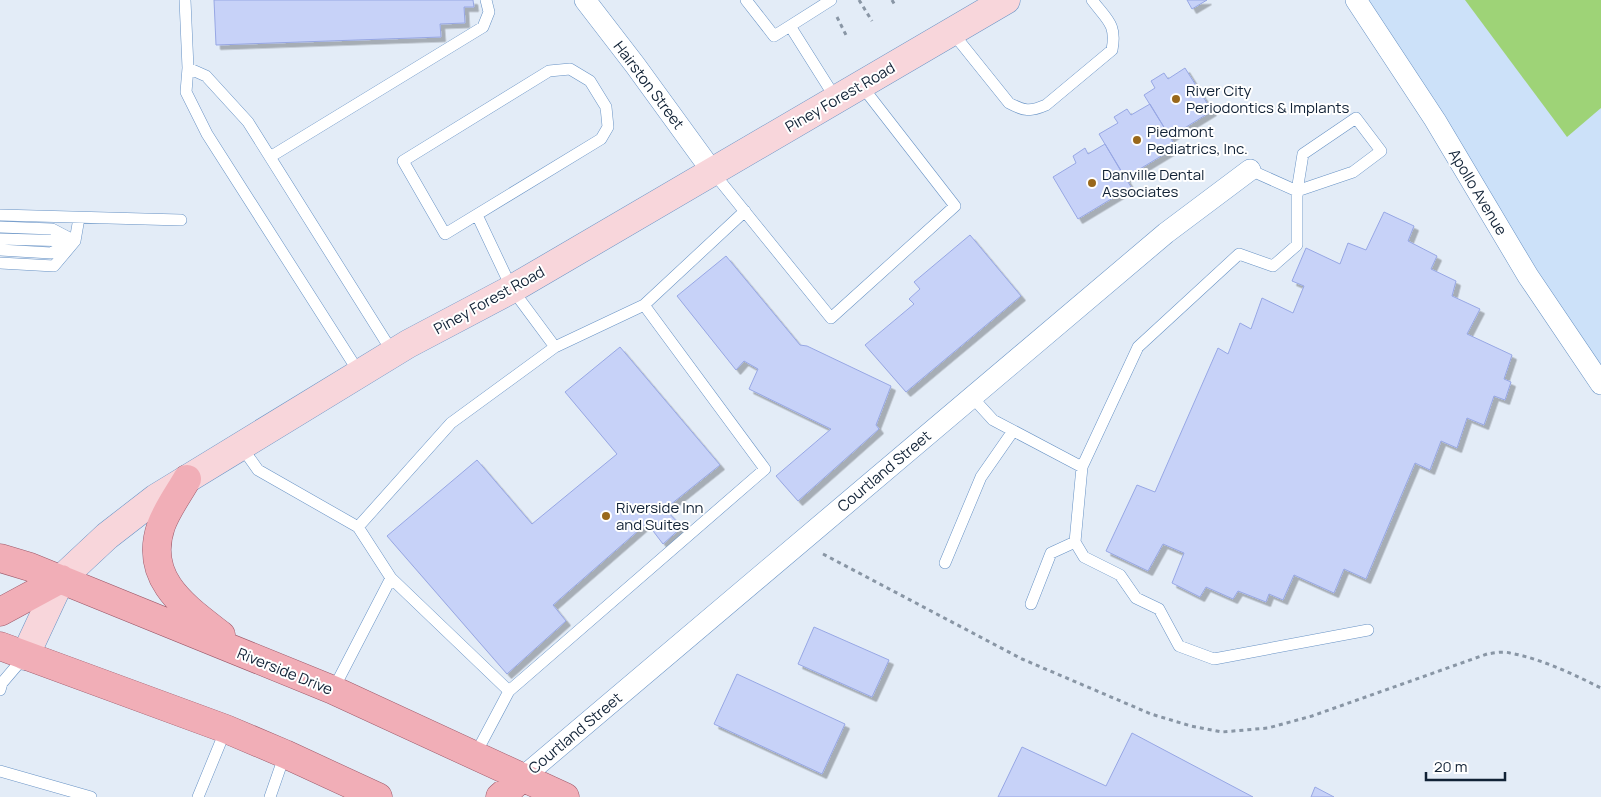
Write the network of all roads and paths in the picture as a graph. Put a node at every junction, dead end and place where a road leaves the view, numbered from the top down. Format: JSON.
{"nodes":[{"id":1,"x":184,"y":0,"type":"edge"},
{"id":2,"x":486,"y":0,"type":"edge"},
{"id":3,"x":585,"y":0,"type":"edge"},
{"id":4,"x":746,"y":0,"type":"edge"},
{"id":5,"x":831,"y":0,"type":"edge"},
{"id":6,"x":859,"y":0,"type":"edge"},
{"id":7,"x":892,"y":0,"type":"edge"},
{"id":8,"x":1006,"y":0,"type":"edge"},
{"id":9,"x":1092,"y":0,"type":"edge"},
{"id":10,"x":1356,"y":0,"type":"edge"},
{"id":11,"x":896,"y":6,"type":"dead end"},
{"id":12,"x":835,"y":14,"type":"dead end"},
{"id":13,"x":872,"y":21,"type":"dead end"},
{"id":14,"x":790,"y":26,"type":"junction"},
{"id":15,"x":952,"y":32,"type":"junction"},
{"id":16,"x":846,"y":35,"type":"dead end"},
{"id":17,"x":188,"y":68,"type":"junction"},
{"id":18,"x":861,"y":85,"type":"junction"},
{"id":19,"x":836,"y":99,"type":"junction"},
{"id":20,"x":270,"y":157,"type":"junction"},
{"id":21,"x":1250,"y":170,"type":"joint"},
{"id":22,"x":712,"y":171,"type":"junction"},
{"id":23,"x":1297,"y":191,"type":"junction"},
{"id":24,"x":745,"y":211,"type":"junction"},
{"id":25,"x":0,"y":215,"type":"edge"},
{"id":26,"x":477,"y":215,"type":"junction"},
{"id":27,"x":78,"y":218,"type":"junction"},
{"id":28,"x":182,"y":220,"type":"dead end"},
{"id":29,"x":0,"y":227,"type":"edge"},
{"id":30,"x":0,"y":239,"type":"edge"},
{"id":31,"x":75,"y":241,"type":"junction"},
{"id":32,"x":0,"y":250,"type":"edge"},
{"id":33,"x":0,"y":263,"type":"edge"},
{"id":34,"x":512,"y":289,"type":"junction"},
{"id":35,"x":644,"y":305,"type":"junction"},
{"id":36,"x":555,"y":348,"type":"junction"},
{"id":37,"x":393,"y":353,"type":"junction"},
{"id":38,"x":360,"y":374,"type":"junction"},
{"id":39,"x":1601,"y":384,"type":"edge"},
{"id":40,"x":972,"y":397,"type":"junction"},
{"id":41,"x":1013,"y":430,"type":"junction"},
{"id":42,"x":241,"y":446,"type":"junction"},
{"id":43,"x":1082,"y":466,"type":"junction"},
{"id":44,"x":187,"y":479,"type":"junction"},
{"id":45,"x":358,"y":527,"type":"junction"},
{"id":46,"x":1074,"y":542,"type":"junction"},
{"id":47,"x":0,"y":558,"type":"edge"},
{"id":48,"x":945,"y":563,"type":"dead end"},
{"id":49,"x":391,"y":578,"type":"junction"},
{"id":50,"x":61,"y":580,"type":"junction"},
{"id":51,"x":1031,"y":604,"type":"dead end"},
{"id":52,"x":0,"y":612,"type":"edge"},
{"id":53,"x":1368,"y":630,"type":"dead end"},
{"id":54,"x":0,"y":646,"type":"edge"},
{"id":55,"x":25,"y":656,"type":"junction"},
{"id":56,"x":248,"y":656,"type":"junction"},
{"id":57,"x":0,"y":690,"type":"edge"},
{"id":58,"x":333,"y":690,"type":"junction"},
{"id":59,"x":509,"y":691,"type":"junction"},
{"id":60,"x":226,"y":729,"type":"junction"},
{"id":61,"x":286,"y":754,"type":"junction"},
{"id":62,"x":475,"y":755,"type":"junction"},
{"id":63,"x":0,"y":771,"type":"edge"},
{"id":64,"x":523,"y":778,"type":"junction"},
{"id":65,"x":91,"y":797,"type":"edge"},
{"id":66,"x":198,"y":797,"type":"edge"},
{"id":67,"x":270,"y":797,"type":"edge"},
{"id":68,"x":378,"y":797,"type":"edge"},
{"id":69,"x":500,"y":797,"type":"edge"},
{"id":70,"x":564,"y":797,"type":"edge"}],
"edges":[{"from":1,"to":17,"type":"lane"},
{"from":2,"to":20,"type":"lane"},
{"from":3,"to":22,"type":"street","name":"Hairston Street"},
{"from":4,"to":14,"type":"lane"},
{"from":5,"to":14,"type":"lane"},
{"from":6,"to":13,"type":"path"},
{"from":7,"to":11,"type":"path"},
{"from":8,"to":15,"type":"main road","name":"Piney Forest Road"},
{"from":9,"to":15,"type":"lane"},
{"from":10,"to":39,"type":"street","name":"Apollo Avenue"},
{"from":12,"to":16,"type":"path"},
{"from":14,"to":19,"type":"lane"},
{"from":15,"to":18,"type":"main road","name":"Piney Forest Road"},
{"from":17,"to":20,"type":"lane"},
{"from":17,"to":38,"type":"lane"},
{"from":18,"to":19,"type":"main road","name":"Piney Forest Road"},
{"from":18,"to":24,"type":"lane"},
{"from":19,"to":22,"type":"main road","name":"Piney Forest Road"},
{"from":20,"to":37,"type":"lane"},
{"from":21,"to":23,"type":"lane"},
{"from":21,"to":40,"type":"street","name":"Courtland Street"},
{"from":22,"to":24,"type":"lane"},
{"from":22,"to":34,"type":"main road","name":"Piney Forest Road"},
{"from":23,"to":23,"type":"lane"},
{"from":23,"to":43,"type":"lane"},
{"from":24,"to":35,"type":"lane"},
{"from":25,"to":27,"type":"lane"},
{"from":26,"to":26,"type":"lane"},
{"from":26,"to":34,"type":"lane"},
{"from":27,"to":28,"type":"lane"},
{"from":27,"to":31,"type":"lane"},
{"from":29,"to":31,"type":"lane"},
{"from":30,"to":31,"type":"lane"},
{"from":31,"to":32,"type":"lane"},
{"from":31,"to":33,"type":"lane"},
{"from":34,"to":36,"type":"lane"},
{"from":34,"to":37,"type":"main road","name":"Piney Forest Road"},
{"from":35,"to":36,"type":"lane"},
{"from":35,"to":59,"type":"lane"},
{"from":36,"to":45,"type":"lane"},
{"from":37,"to":38,"type":"main road","name":"Piney Forest Road"},
{"from":38,"to":42,"type":"main road","name":"Piney Forest Road"},
{"from":40,"to":41,"type":"lane"},
{"from":40,"to":64,"type":"street","name":"Courtland Street"},
{"from":41,"to":43,"type":"lane"},
{"from":41,"to":48,"type":"lane"},
{"from":42,"to":44,"type":"main road","name":"Piney Forest Road"},
{"from":42,"to":45,"type":"lane"},
{"from":43,"to":46,"type":"lane"},
{"from":44,"to":50,"type":"main road","name":"Piney Forest Road"},
{"from":44,"to":56,"type":"main road"},
{"from":45,"to":49,"type":"lane"},
{"from":46,"to":51,"type":"lane"},
{"from":46,"to":53,"type":"lane"},
{"from":47,"to":50,"type":"main road","name":"Riverside Drive"},
{"from":49,"to":58,"type":"lane"},
{"from":49,"to":59,"type":"lane"},
{"from":50,"to":52,"type":"main road"},
{"from":50,"to":55,"type":"main road","name":"Piney Forest Road"},
{"from":50,"to":56,"type":"main road","name":"Riverside Drive"},
{"from":54,"to":55,"type":"main road"},
{"from":55,"to":57,"type":"lane"},
{"from":55,"to":60,"type":"main road"},
{"from":56,"to":58,"type":"main road","name":"Riverside Drive"},
{"from":58,"to":62,"type":"main road","name":"Riverside Drive"},
{"from":59,"to":62,"type":"lane"},
{"from":60,"to":61,"type":"main road"},
{"from":60,"to":66,"type":"lane"},
{"from":61,"to":67,"type":"lane"},
{"from":61,"to":68,"type":"main road"},
{"from":62,"to":64,"type":"main road","name":"Riverside Drive"},
{"from":63,"to":65,"type":"lane"},
{"from":64,"to":69,"type":"main road"},
{"from":64,"to":70,"type":"main road","name":"Riverside Drive"}]}
